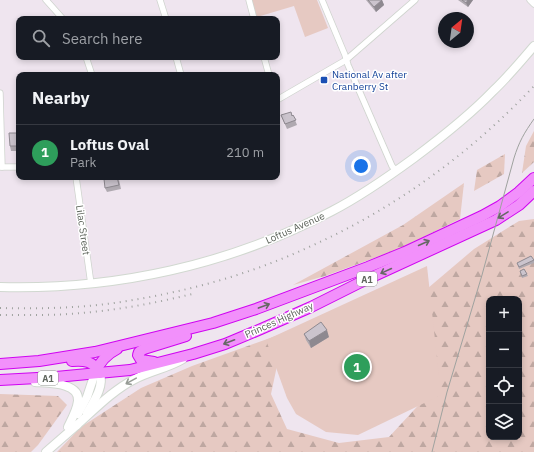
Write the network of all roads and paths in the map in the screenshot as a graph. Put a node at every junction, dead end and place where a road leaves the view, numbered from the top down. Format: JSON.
{"nodes":[{"id":1,"x":46,"y":0,"type":"edge"},
{"id":2,"x":160,"y":0,"type":"edge"},
{"id":3,"x":249,"y":0,"type":"edge"},
{"id":4,"x":322,"y":0,"type":"edge"},
{"id":5,"x":414,"y":0,"type":"edge"},
{"id":6,"x":530,"y":0,"type":"edge"},
{"id":7,"x":534,"y":4,"type":"edge"},
{"id":8,"x":60,"y":16,"type":"edge"},
{"id":9,"x":165,"y":16,"type":"edge"},
{"id":10,"x":253,"y":16,"type":"edge"},
{"id":11,"x":534,"y":46,"type":"edge"},
{"id":12,"x":87,"y":60,"type":"edge"},
{"id":13,"x":177,"y":60,"type":"edge"},
{"id":14,"x":265,"y":60,"type":"edge"},
{"id":15,"x":346,"y":60,"type":"junction"},
{"id":16,"x":91,"y":72,"type":"edge"},
{"id":17,"x":180,"y":72,"type":"edge"},
{"id":18,"x":268,"y":72,"type":"edge"},
{"id":19,"x":0,"y":93,"type":"edge"},
{"id":20,"x":280,"y":97,"type":"edge"},
{"id":21,"x":1,"y":167,"type":"edge"},
{"id":22,"x":16,"y":167,"type":"edge"},
{"id":23,"x":396,"y":171,"type":"junction"},
{"id":24,"x":534,"y":178,"type":"edge"},
{"id":25,"x":76,"y":180,"type":"edge"},
{"id":26,"x":534,"y":191,"type":"edge"},
{"id":27,"x":91,"y":284,"type":"junction"},
{"id":28,"x":0,"y":287,"type":"edge"},
{"id":29,"x":213,"y":323,"type":"junction"},
{"id":30,"x":125,"y":345,"type":"junction"},
{"id":31,"x":193,"y":354,"type":"junction"},
{"id":32,"x":162,"y":362,"type":"junction"},
{"id":33,"x":22,"y":363,"type":"junction"},
{"id":34,"x":0,"y":364,"type":"edge"},
{"id":35,"x":97,"y":372,"type":"junction"},
{"id":36,"x":1,"y":380,"type":"edge"},
{"id":37,"x":77,"y":425,"type":"junction"},
{"id":38,"x":68,"y":427,"type":"junction"},
{"id":39,"x":56,"y":443,"type":"junction"},
{"id":40,"x":46,"y":452,"type":"edge"}],
"edges":[{"from":1,"to":8,"type":"street"},
{"from":2,"to":9,"type":"street"},
{"from":3,"to":10,"type":"street"},
{"from":4,"to":15,"type":"street"},
{"from":5,"to":15,"type":"street"},
{"from":6,"to":7,"type":"street"},
{"from":11,"to":23,"type":"street","name":"Loftus Avenue"},
{"from":12,"to":16,"type":"street"},
{"from":13,"to":17,"type":"street"},
{"from":14,"to":18,"type":"street"},
{"from":15,"to":20,"type":"street"},
{"from":15,"to":23,"type":"street"},
{"from":19,"to":21,"type":"street"},
{"from":21,"to":22,"type":"street"},
{"from":23,"to":27,"type":"street","name":"Loftus Avenue"},
{"from":29,"to":24,"type":"highway","name":"Princes Highway","number":"A1","one_way":true},
{"from":25,"to":27,"type":"street","name":"Lilac Street"},
{"from":26,"to":31,"type":"highway","name":"Princes Highway","number":"A1","one_way":true},
{"from":27,"to":28,"type":"street","name":"Loftus Avenue"},
{"from":29,"to":30,"type":"highway","name":"Princes Highway","number":"A1"},
{"from":29,"to":32,"type":"highway"},
{"from":30,"to":33,"type":"highway","name":"Princes Highway","number":"A1"},
{"from":30,"to":35,"type":"highway"},
{"from":31,"to":32,"type":"highway","name":"Princes Highway","number":"A1"},
{"from":31,"to":37,"type":"street","one_way":true},
{"from":32,"to":35,"type":"highway","name":"Princes Highway","number":"A1"},
{"from":33,"to":34,"type":"highway","name":"Princes Highway","number":"A1"},
{"from":33,"to":35,"type":"highway"},
{"from":35,"to":36,"type":"highway","name":"Princes Highway","number":"A1"},
{"from":35,"to":37,"type":"street"},
{"from":35,"to":38,"type":"street"},
{"from":36,"to":38,"type":"street"},
{"from":37,"to":39,"type":"street"},
{"from":38,"to":39,"type":"street"},
{"from":39,"to":40,"type":"street"}]}
